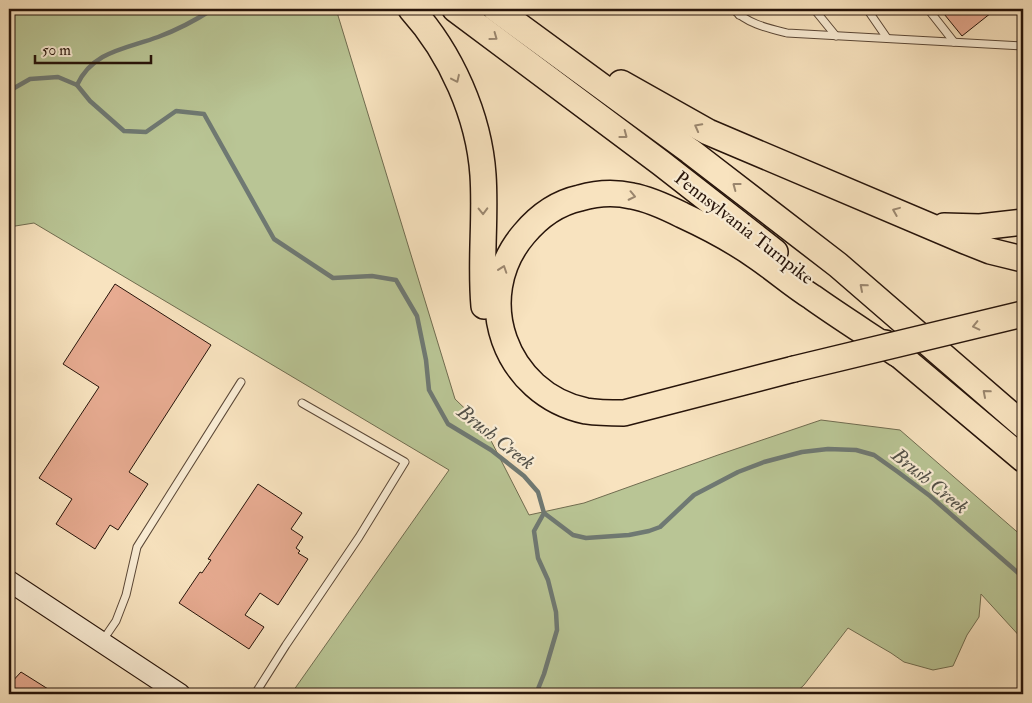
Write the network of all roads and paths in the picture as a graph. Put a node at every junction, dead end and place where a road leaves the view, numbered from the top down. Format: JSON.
{"nodes":[{"id":1,"x":411,"y":9,"type":"edge"},
{"id":2,"x":455,"y":9,"type":"edge"},
{"id":3,"x":496,"y":9,"type":"edge"},
{"id":4,"x":500,"y":9,"type":"edge"},
{"id":5,"x":733,"y":9,"type":"edge"},
{"id":6,"x":747,"y":9,"type":"edge"},
{"id":7,"x":814,"y":9,"type":"edge"},
{"id":8,"x":867,"y":9,"type":"edge"},
{"id":9,"x":928,"y":9,"type":"edge"},
{"id":10,"x":739,"y":15,"type":"junction"},
{"id":11,"x":836,"y":36,"type":"junction"},
{"id":12,"x":887,"y":38,"type":"junction"},
{"id":13,"x":954,"y":42,"type":"junction"},
{"id":14,"x":1023,"y":46,"type":"edge"},
{"id":15,"x":1023,"y":222,"type":"edge"},
{"id":16,"x":930,"y":225,"type":"junction"},
{"id":17,"x":1023,"y":259,"type":"edge"},
{"id":18,"x":1023,"y":314,"type":"edge"},
{"id":19,"x":1023,"y":331,"type":"edge"},
{"id":20,"x":897,"y":354,"type":"junction"},
{"id":21,"x":800,"y":376,"type":"junction"},
{"id":22,"x":241,"y":382,"type":"dead end"},
{"id":23,"x":302,"y":403,"type":"dead end"},
{"id":24,"x":1023,"y":425,"type":"edge"},
{"id":25,"x":1023,"y":459,"type":"edge"},
{"id":26,"x":9,"y":581,"type":"edge"},
{"id":27,"x":102,"y":643,"type":"junction"},
{"id":28,"x":180,"y":694,"type":"edge"},
{"id":29,"x":255,"y":694,"type":"edge"}],
"edges":[{"from":1,"to":21,"type":"highway","one_way":true},
{"from":2,"to":20,"type":"highway","name":"Pennsylvania Turnpike","one_way":true},
{"from":24,"to":3,"type":"highway","name":"Pennsylvania Turnpike","one_way":true},
{"from":16,"to":4,"type":"highway","one_way":true},
{"from":5,"to":10,"type":"lane"},
{"from":6,"to":10,"type":"lane"},
{"from":7,"to":11,"type":"lane"},
{"from":8,"to":12,"type":"lane"},
{"from":9,"to":13,"type":"lane"},
{"from":10,"to":11,"type":"lane"},
{"from":11,"to":12,"type":"lane"},
{"from":12,"to":13,"type":"lane"},
{"from":13,"to":14,"type":"lane"},
{"from":15,"to":16,"type":"highway"},
{"from":16,"to":17,"type":"highway"},
{"from":18,"to":21,"type":"highway","one_way":true,"bridge":true},
{"from":19,"to":21,"type":"highway"},
{"from":21,"to":20,"type":"highway","one_way":true},
{"from":20,"to":25,"type":"highway","name":"Pennsylvania Turnpike"},
{"from":22,"to":27,"type":"lane"},
{"from":23,"to":29,"type":"lane"},
{"from":26,"to":27,"type":"street"},
{"from":27,"to":28,"type":"street"}]}
